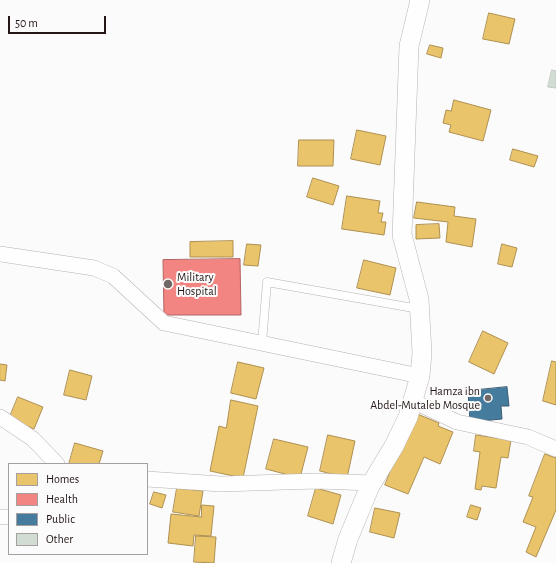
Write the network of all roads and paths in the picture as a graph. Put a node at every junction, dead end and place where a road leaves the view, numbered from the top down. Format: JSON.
{"nodes":[{"id":1,"x":420,"y":0,"type":"edge"},
{"id":2,"x":0,"y":254,"type":"edge"},
{"id":3,"x":419,"y":309,"type":"junction"},
{"id":4,"x":262,"y":344,"type":"junction"},
{"id":5,"x":420,"y":376,"type":"junction"},
{"id":6,"x":413,"y":401,"type":"junction"},
{"id":7,"x":0,"y":417,"type":"edge"},
{"id":8,"x":556,"y":449,"type":"edge"},
{"id":9,"x":56,"y":463,"type":"edge"},
{"id":10,"x":148,"y":479,"type":"edge"},
{"id":11,"x":372,"y":483,"type":"junction"},
{"id":12,"x":341,"y":563,"type":"edge"}],
"edges":[{"from":1,"to":3,"type":"street"},
{"from":2,"to":4,"type":"street"},
{"from":3,"to":4,"type":"lane"},
{"from":3,"to":5,"type":"street"},
{"from":4,"to":5,"type":"street"},
{"from":5,"to":6,"type":"street"},
{"from":6,"to":8,"type":"street"},
{"from":6,"to":11,"type":"street"},
{"from":7,"to":9,"type":"street"},
{"from":10,"to":11,"type":"street"},
{"from":11,"to":12,"type":"street"}]}
